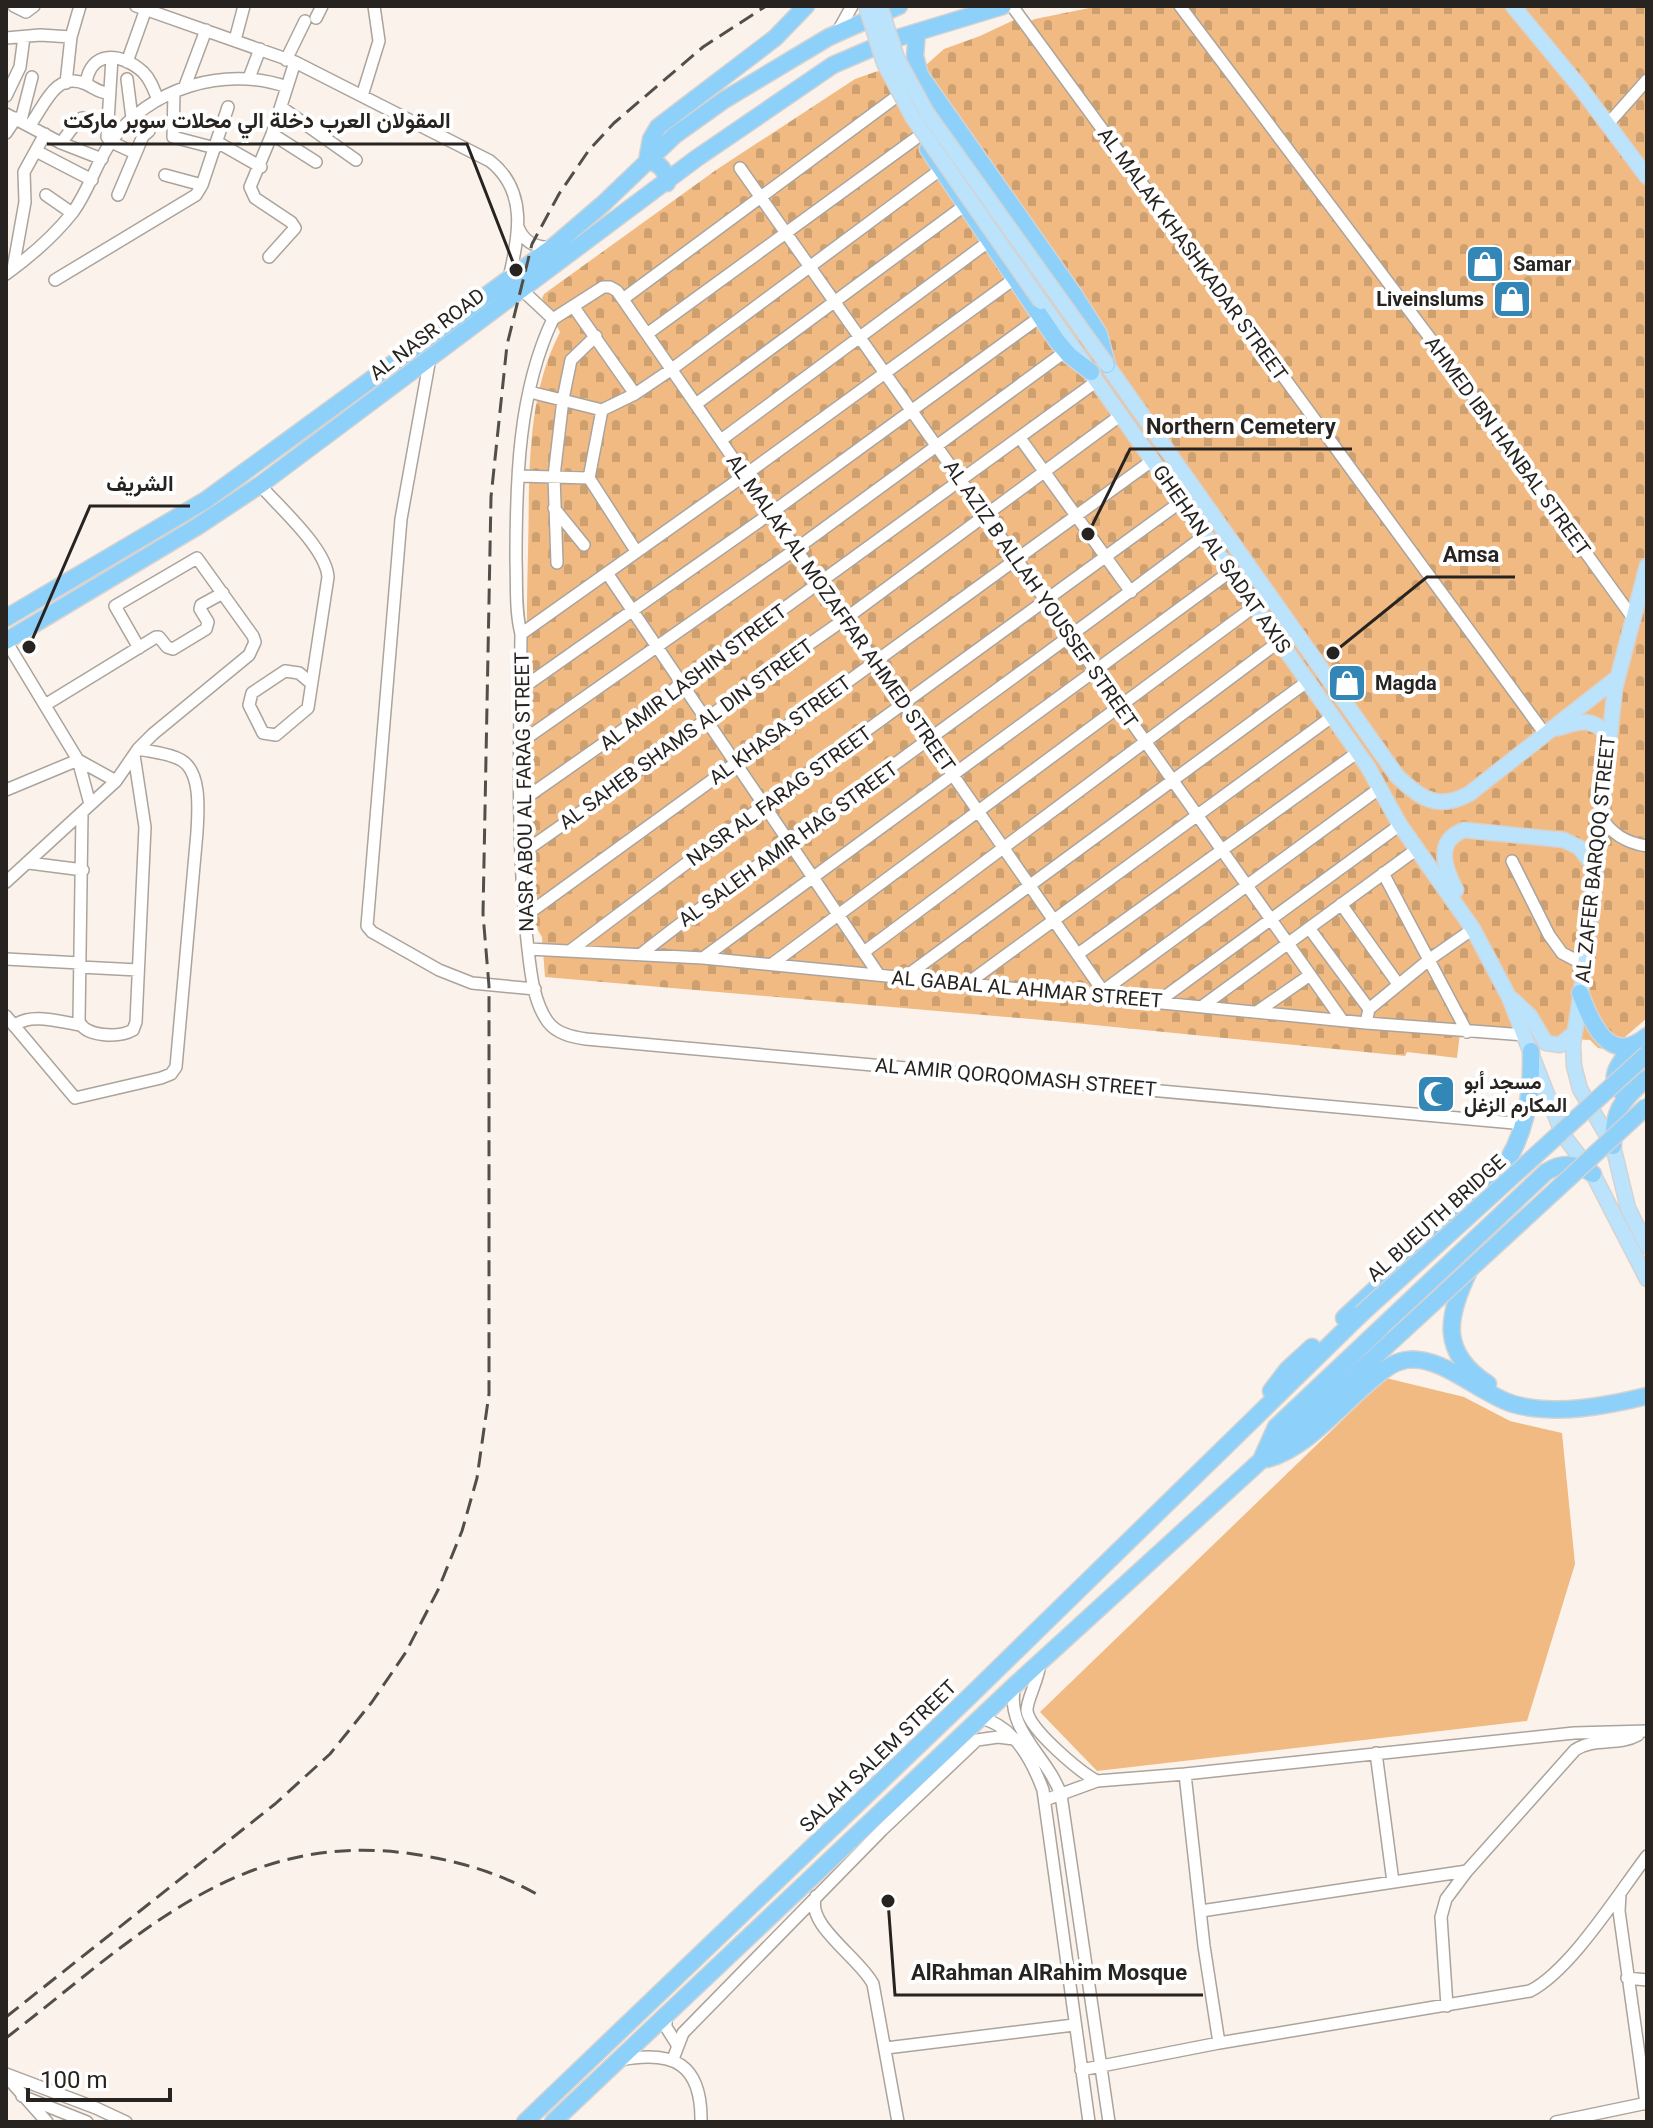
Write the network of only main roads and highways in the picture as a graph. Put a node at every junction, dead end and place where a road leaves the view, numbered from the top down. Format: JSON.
{"nodes":[{"id":1,"x":866,"y":6,"type":"edge"},
{"id":2,"x":880,"y":6,"type":"edge"},
{"id":3,"x":899,"y":6,"type":"edge"},
{"id":4,"x":1003,"y":6,"type":"edge"},
{"id":5,"x":1513,"y":6,"type":"edge"},
{"id":6,"x":804,"y":9,"type":"edge"},
{"id":7,"x":917,"y":32,"type":"junction"},
{"id":8,"x":858,"y":53,"type":"junction"},
{"id":9,"x":918,"y":69,"type":"junction"},
{"id":10,"x":887,"y":81,"type":"junction"},
{"id":11,"x":675,"y":135,"type":"junction"},
{"id":12,"x":697,"y":158,"type":"junction"},
{"id":13,"x":647,"y":161,"type":"junction"},
{"id":14,"x":1647,"y":177,"type":"edge"},
{"id":15,"x":667,"y":183,"type":"junction"},
{"id":16,"x":515,"y":283,"type":"junction"},
{"id":17,"x":1107,"y":365,"type":"junction"},
{"id":18,"x":1094,"y":377,"type":"junction"},
{"id":19,"x":1647,"y":566,"type":"edge"},
{"id":20,"x":6,"y":618,"type":"edge"},
{"id":21,"x":6,"y":641,"type":"edge"},
{"id":22,"x":1618,"y":677,"type":"junction"},
{"id":23,"x":1545,"y":734,"type":"junction"},
{"id":24,"x":1608,"y":736,"type":"junction"},
{"id":25,"x":1595,"y":867,"type":"junction"},
{"id":26,"x":1459,"y":906,"type":"junction"},
{"id":27,"x":1580,"y":993,"type":"junction"},
{"id":28,"x":1509,"y":997,"type":"junction"},
{"id":29,"x":1574,"y":1033,"type":"junction"},
{"id":30,"x":1528,"y":1043,"type":"junction"},
{"id":31,"x":1642,"y":1045,"type":"edge"},
{"id":32,"x":1647,"y":1078,"type":"edge"},
{"id":33,"x":1631,"y":1093,"type":"junction"},
{"id":34,"x":1647,"y":1106,"type":"edge"},
{"id":35,"x":1517,"y":1145,"type":"junction"},
{"id":36,"x":1613,"y":1146,"type":"junction"},
{"id":37,"x":1546,"y":1172,"type":"junction"},
{"id":38,"x":1593,"y":1174,"type":"junction"},
{"id":39,"x":1647,"y":1246,"type":"edge"},
{"id":40,"x":1469,"y":1271,"type":"junction"},
{"id":41,"x":1647,"y":1279,"type":"edge"},
{"id":42,"x":1647,"y":1385,"type":"edge"},
{"id":43,"x":1647,"y":1396,"type":"edge"},
{"id":44,"x":1257,"y":1417,"type":"junction"},
{"id":45,"x":1262,"y":1460,"type":"junction"},
{"id":46,"x":525,"y":2122,"type":"edge"},
{"id":47,"x":553,"y":2122,"type":"edge"}],
"edges":[{"from":1,"to":18,"type":"main road","name":"GHEHAN AL SADAT AXIS","bridge":true},
{"from":2,"to":17,"type":"main road","name":"GHEHAN AL SADAT AXIS","bridge":true},
{"from":3,"to":11,"type":"highway","name":"AL NASR ROAD"},
{"from":4,"to":7,"type":"highway","name":"AL NASR ROAD"},
{"from":5,"to":14,"type":"main road"},
{"from":6,"to":13,"type":"highway"},
{"from":7,"to":8,"type":"highway","name":"AL NASR ROAD"},
{"from":7,"to":9,"type":"highway"},
{"from":8,"to":10,"type":"highway"},
{"from":8,"to":12,"type":"highway","name":"AL NASR ROAD"},
{"from":9,"to":10,"type":"highway"},
{"from":9,"to":17,"type":"highway"},
{"from":10,"to":18,"type":"highway"},
{"from":11,"to":12,"type":"highway"},
{"from":11,"to":13,"type":"highway","name":"AL NASR ROAD"},
{"from":12,"to":15,"type":"highway","name":"AL NASR ROAD"},
{"from":13,"to":15,"type":"highway"},
{"from":13,"to":16,"type":"highway","name":"AL NASR ROAD"},
{"from":15,"to":16,"type":"highway","name":"AL NASR ROAD"},
{"from":16,"to":20,"type":"highway","name":"AL NASR ROAD"},
{"from":16,"to":21,"type":"highway","name":"AL NASR ROAD"},
{"from":17,"to":23,"type":"main road","name":"GHEHAN AL SADAT AXIS"},
{"from":18,"to":26,"type":"main road","name":"GHEHAN AL SADAT AXIS"},
{"from":19,"to":22,"type":"main road","name":"AL ZAFER BARQOQ STREET"},
{"from":22,"to":23,"type":"main road","name":"GHEHAN AL SADAT AXIS"},
{"from":22,"to":24,"type":"main road","name":"AL ZAFER BARQOQ STREET"},
{"from":23,"to":24,"type":"main road"},
{"from":24,"to":25,"type":"main road","name":"AL ZAFER BARQOQ STREET"},
{"from":25,"to":26,"type":"main road"},
{"from":25,"to":27,"type":"main road","name":"AL ZAFER BARQOQ STREET"},
{"from":26,"to":28,"type":"main road"},
{"from":27,"to":29,"type":"main road","name":"AL ZAFER BARQOQ STREET"},
{"from":27,"to":31,"type":"highway"},
{"from":28,"to":29,"type":"main road"},
{"from":28,"to":30,"type":"main road"},
{"from":29,"to":36,"type":"main road","name":"AL ZAFER BARQOQ STREET"},
{"from":30,"to":35,"type":"highway"},
{"from":30,"to":38,"type":"main road"},
{"from":31,"to":33,"type":"highway"},
{"from":31,"to":44,"type":"highway","name":"AL BUEUTH BRIDGE","bridge":true},
{"from":32,"to":33,"type":"highway"},
{"from":33,"to":36,"type":"highway"},
{"from":34,"to":40,"type":"highway","bridge":true},
{"from":35,"to":37,"type":"highway"},
{"from":35,"to":44,"type":"highway"},
{"from":36,"to":39,"type":"main road","name":"AL ZAFER BARQOQ STREET"},
{"from":37,"to":38,"type":"highway"},
{"from":37,"to":45,"type":"highway"},
{"from":38,"to":41,"type":"main road"},
{"from":40,"to":42,"type":"highway"},
{"from":40,"to":45,"type":"highway","bridge":true},
{"from":43,"to":45,"type":"highway"},
{"from":44,"to":46,"type":"highway","name":"SALAH SALEM STREET"},
{"from":45,"to":47,"type":"highway","name":"SALAH SALEM STREET"}]}
